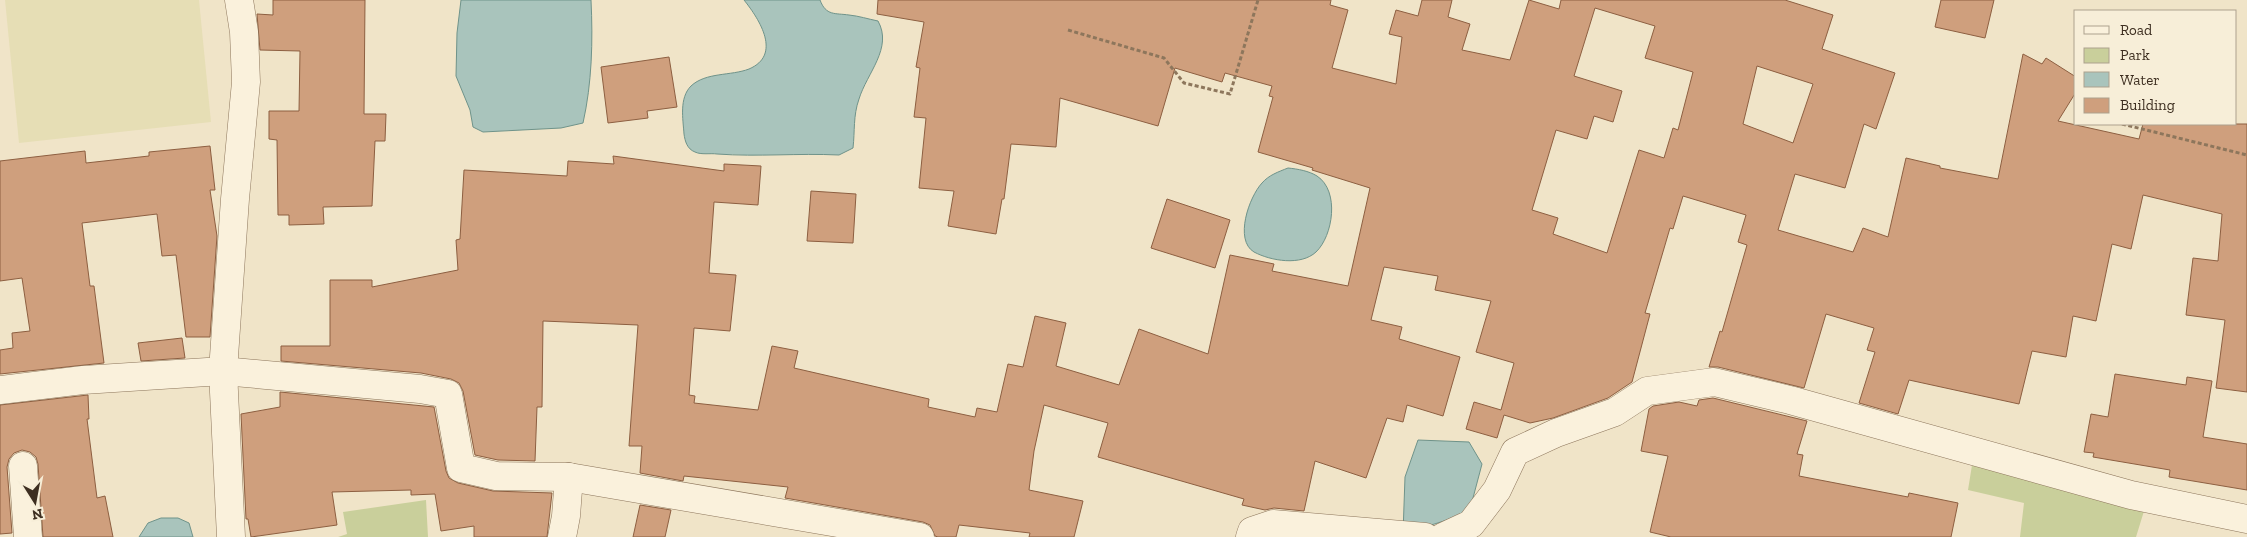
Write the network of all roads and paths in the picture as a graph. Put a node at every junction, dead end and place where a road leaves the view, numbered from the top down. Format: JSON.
{"nodes":[{"id":1,"x":239,"y":0,"type":"edge"},
{"id":2,"x":1258,"y":0,"type":"edge"},
{"id":3,"x":1068,"y":30,"type":"dead end"},
{"id":4,"x":2126,"y":125,"type":"edge"},
{"id":5,"x":2247,"y":156,"type":"edge"},
{"id":6,"x":223,"y":371,"type":"junction"},
{"id":7,"x":0,"y":390,"type":"edge"},
{"id":8,"x":23,"y":466,"type":"dead end"},
{"id":9,"x":569,"y":477,"type":"junction"},
{"id":10,"x":2247,"y":519,"type":"edge"},
{"id":11,"x":28,"y":537,"type":"edge"},
{"id":12,"x":230,"y":537,"type":"edge"},
{"id":13,"x":562,"y":537,"type":"edge"},
{"id":14,"x":920,"y":537,"type":"edge"},
{"id":15,"x":1250,"y":537,"type":"edge"},
{"id":16,"x":1425,"y":537,"type":"edge"},
{"id":17,"x":1443,"y":537,"type":"edge"}],
"edges":[{"from":1,"to":6,"type":"street"},
{"from":2,"to":3,"type":"path"},
{"from":4,"to":5,"type":"path"},
{"from":6,"to":7,"type":"street"},
{"from":6,"to":9,"type":"street"},
{"from":6,"to":12,"type":"street"},
{"from":8,"to":11,"type":"street"},
{"from":9,"to":13,"type":"street"},
{"from":9,"to":14,"type":"street"},
{"from":10,"to":17,"type":"street"},
{"from":15,"to":16,"type":"street"}]}
